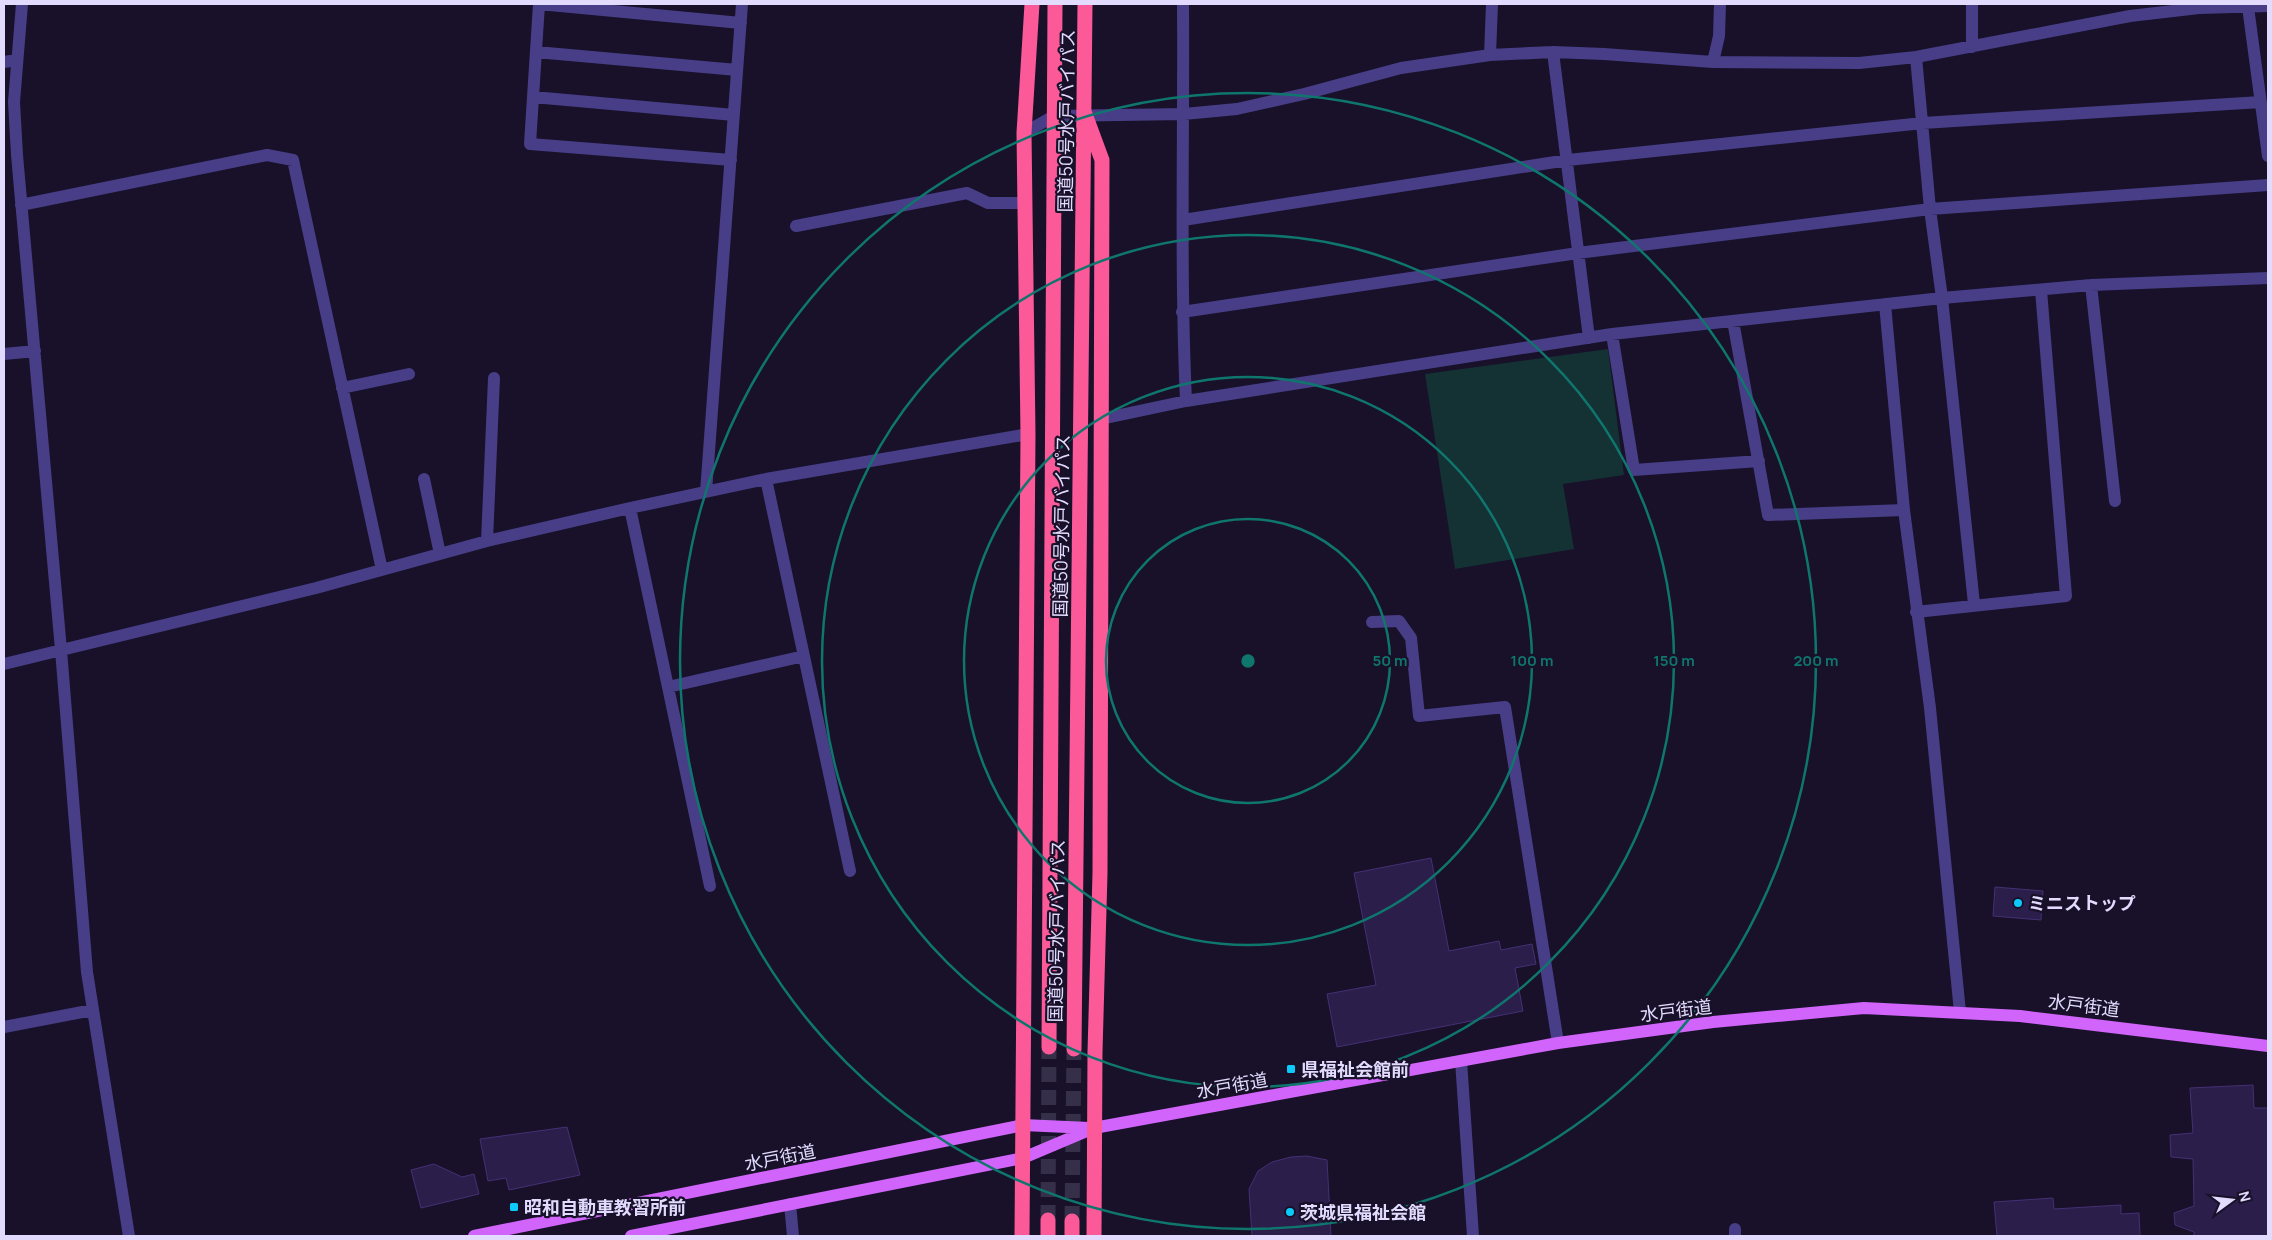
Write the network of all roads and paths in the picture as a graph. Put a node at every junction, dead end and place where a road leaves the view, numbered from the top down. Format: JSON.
{"nodes":[{"id":1,"x":22,"y":4,"type":"edge"},
{"id":2,"x":539,"y":4,"type":"edge"},
{"id":3,"x":742,"y":4,"type":"edge"},
{"id":4,"x":1032,"y":4,"type":"edge"},
{"id":5,"x":1054,"y":4,"type":"edge"},
{"id":6,"x":1085,"y":4,"type":"edge"},
{"id":7,"x":1182,"y":4,"type":"edge"},
{"id":8,"x":1492,"y":4,"type":"edge"},
{"id":9,"x":1720,"y":4,"type":"edge"},
{"id":10,"x":1972,"y":4,"type":"edge"},
{"id":11,"x":2199,"y":6,"type":"edge"},
{"id":12,"x":2268,"y":6,"type":"edge"},
{"id":13,"x":2248,"y":8,"type":"junction"},
{"id":14,"x":741,"y":23,"type":"junction"},
{"id":15,"x":1972,"y":48,"type":"junction"},
{"id":16,"x":536,"y":52,"type":"junction"},
{"id":17,"x":1553,"y":52,"type":"junction"},
{"id":18,"x":1490,"y":55,"type":"junction"},
{"id":19,"x":1916,"y":57,"type":"junction"},
{"id":20,"x":17,"y":60,"type":"junction"},
{"id":21,"x":4,"y":62,"type":"edge"},
{"id":22,"x":1713,"y":62,"type":"junction"},
{"id":23,"x":738,"y":70,"type":"junction"},
{"id":24,"x":533,"y":97,"type":"junction"},
{"id":25,"x":2261,"y":102,"type":"junction"},
{"id":26,"x":1086,"y":114,"type":"junction"},
{"id":27,"x":1184,"y":114,"type":"junction"},
{"id":28,"x":734,"y":115,"type":"junction"},
{"id":29,"x":1054,"y":116,"type":"junction"},
{"id":30,"x":1924,"y":124,"type":"junction"},
{"id":31,"x":1024,"y":133,"type":"junction"},
{"id":32,"x":2268,"y":156,"type":"edge"},
{"id":33,"x":731,"y":160,"type":"junction"},
{"id":34,"x":1568,"y":160,"type":"junction"},
{"id":35,"x":2268,"y":185,"type":"edge"},
{"id":36,"x":1025,"y":203,"type":"junction"},
{"id":37,"x":21,"y":205,"type":"junction"},
{"id":38,"x":1930,"y":209,"type":"junction"},
{"id":39,"x":1183,"y":220,"type":"junction"},
{"id":40,"x":796,"y":226,"type":"dead end"},
{"id":41,"x":1578,"y":253,"type":"junction"},
{"id":42,"x":2268,"y":278,"type":"edge"},
{"id":43,"x":2091,"y":285,"type":"junction"},
{"id":44,"x":2041,"y":290,"type":"junction"},
{"id":45,"x":1942,"y":298,"type":"junction"},
{"id":46,"x":1885,"y":304,"type":"junction"},
{"id":47,"x":1182,"y":312,"type":"junction"},
{"id":48,"x":1732,"y":321,"type":"junction"},
{"id":49,"x":1612,"y":334,"type":"junction"},
{"id":50,"x":1589,"y":338,"type":"junction"},
{"id":51,"x":35,"y":351,"type":"junction"},
{"id":52,"x":4,"y":354,"type":"edge"},
{"id":53,"x":409,"y":374,"type":"dead end"},
{"id":54,"x":494,"y":378,"type":"dead end"},
{"id":55,"x":342,"y":388,"type":"junction"},
{"id":56,"x":1186,"y":401,"type":"junction"},
{"id":57,"x":1101,"y":419,"type":"junction"},
{"id":58,"x":1028,"y":434,"type":"junction"},
{"id":59,"x":1759,"y":461,"type":"junction"},
{"id":60,"x":424,"y":479,"type":"dead end"},
{"id":61,"x":766,"y":479,"type":"junction"},
{"id":62,"x":706,"y":492,"type":"junction"},
{"id":63,"x":2115,"y":501,"type":"dead end"},
{"id":64,"x":630,"y":508,"type":"junction"},
{"id":65,"x":1904,"y":510,"type":"junction"},
{"id":66,"x":487,"y":542,"type":"junction"},
{"id":67,"x":440,"y":554,"type":"junction"},
{"id":68,"x":382,"y":570,"type":"junction"},
{"id":69,"x":1974,"y":604,"type":"junction"},
{"id":70,"x":1916,"y":612,"type":"junction"},
{"id":71,"x":1372,"y":622,"type":"dead end"},
{"id":72,"x":61,"y":650,"type":"junction"},
{"id":73,"x":804,"y":656,"type":"junction"},
{"id":74,"x":4,"y":664,"type":"edge"},
{"id":75,"x":668,"y":687,"type":"junction"},
{"id":76,"x":850,"y":872,"type":"dead end"},
{"id":77,"x":710,"y":886,"type":"dead end"},
{"id":78,"x":93,"y":1010,"type":"junction"},
{"id":79,"x":1960,"y":1012,"type":"junction"},
{"id":80,"x":4,"y":1027,"type":"edge"},
{"id":81,"x":1558,"y":1043,"type":"junction"},
{"id":82,"x":2268,"y":1046,"type":"edge"},
{"id":83,"x":1049,"y":1047,"type":"tunnel mouth"},
{"id":84,"x":1074,"y":1050,"type":"tunnel mouth"},
{"id":85,"x":1461,"y":1061,"type":"junction"},
{"id":86,"x":1023,"y":1125,"type":"junction"},
{"id":87,"x":1094,"y":1128,"type":"junction"},
{"id":88,"x":1023,"y":1158,"type":"junction"},
{"id":89,"x":790,"y":1204,"type":"junction"},
{"id":90,"x":1048,"y":1220,"type":"tunnel mouth"},
{"id":91,"x":129,"y":1236,"type":"edge"},
{"id":92,"x":474,"y":1236,"type":"edge"},
{"id":93,"x":631,"y":1236,"type":"edge"},
{"id":94,"x":793,"y":1236,"type":"edge"},
{"id":95,"x":1022,"y":1236,"type":"edge"},
{"id":96,"x":1048,"y":1236,"type":"edge"},
{"id":97,"x":1094,"y":1236,"type":"edge"},
{"id":98,"x":1473,"y":1236,"type":"edge"}],
"edges":[{"from":1,"to":20,"type":"street"},
{"from":2,"to":14,"type":"street"},
{"from":2,"to":16,"type":"street"},
{"from":3,"to":14,"type":"street"},
{"from":4,"to":31,"type":"highway"},
{"from":5,"to":29,"type":"highway","name":"国道50号水戸バイパス"},
{"from":6,"to":26,"type":"highway","name":"国道50号水戸バイパス"},
{"from":7,"to":27,"type":"street"},
{"from":8,"to":18,"type":"street"},
{"from":9,"to":22,"type":"street"},
{"from":10,"to":15,"type":"street"},
{"from":11,"to":13,"type":"street"},
{"from":11,"to":15,"type":"street"},
{"from":12,"to":13,"type":"street"},
{"from":13,"to":25,"type":"street"},
{"from":14,"to":23,"type":"street"},
{"from":15,"to":19,"type":"street"},
{"from":16,"to":23,"type":"street"},
{"from":16,"to":24,"type":"street"},
{"from":17,"to":18,"type":"street"},
{"from":17,"to":22,"type":"street"},
{"from":17,"to":34,"type":"street"},
{"from":18,"to":27,"type":"street"},
{"from":19,"to":22,"type":"street"},
{"from":19,"to":30,"type":"street"},
{"from":20,"to":21,"type":"street"},
{"from":20,"to":37,"type":"street"},
{"from":23,"to":28,"type":"street"},
{"from":24,"to":28,"type":"street"},
{"from":24,"to":33,"type":"street"},
{"from":25,"to":30,"type":"street"},
{"from":25,"to":32,"type":"street"},
{"from":26,"to":27,"type":"street"},
{"from":26,"to":29,"type":"street"},
{"from":26,"to":57,"type":"highway"},
{"from":26,"to":84,"type":"highway","name":"国道50号水戸バイパス"},
{"from":27,"to":39,"type":"street"},
{"from":28,"to":33,"type":"street"},
{"from":29,"to":31,"type":"street"},
{"from":29,"to":83,"type":"highway","name":"国道50号水戸バイパス"},
{"from":30,"to":34,"type":"street"},
{"from":30,"to":38,"type":"street"},
{"from":31,"to":36,"type":"highway"},
{"from":33,"to":62,"type":"street"},
{"from":34,"to":39,"type":"street"},
{"from":34,"to":41,"type":"street"},
{"from":35,"to":38,"type":"street"},
{"from":36,"to":40,"type":"street"},
{"from":36,"to":58,"type":"highway"},
{"from":37,"to":51,"type":"street"},
{"from":37,"to":55,"type":"street"},
{"from":38,"to":41,"type":"street"},
{"from":38,"to":45,"type":"street"},
{"from":39,"to":47,"type":"street"},
{"from":41,"to":47,"type":"street"},
{"from":41,"to":50,"type":"street"},
{"from":42,"to":43,"type":"street"},
{"from":43,"to":44,"type":"street"},
{"from":43,"to":63,"type":"street"},
{"from":44,"to":45,"type":"street"},
{"from":44,"to":69,"type":"street"},
{"from":45,"to":46,"type":"street"},
{"from":45,"to":69,"type":"street"},
{"from":46,"to":48,"type":"street"},
{"from":46,"to":65,"type":"street"},
{"from":47,"to":56,"type":"street"},
{"from":48,"to":49,"type":"street"},
{"from":48,"to":59,"type":"street"},
{"from":49,"to":50,"type":"street"},
{"from":49,"to":59,"type":"street"},
{"from":50,"to":56,"type":"street"},
{"from":51,"to":52,"type":"street"},
{"from":51,"to":72,"type":"street"},
{"from":53,"to":55,"type":"street"},
{"from":54,"to":66,"type":"street"},
{"from":55,"to":68,"type":"street"},
{"from":56,"to":57,"type":"street"},
{"from":57,"to":87,"type":"highway"},
{"from":58,"to":61,"type":"street"},
{"from":58,"to":86,"type":"highway"},
{"from":59,"to":65,"type":"street"},
{"from":60,"to":67,"type":"street"},
{"from":61,"to":62,"type":"street"},
{"from":61,"to":73,"type":"street"},
{"from":62,"to":64,"type":"street"},
{"from":64,"to":66,"type":"street"},
{"from":64,"to":75,"type":"street"},
{"from":65,"to":70,"type":"street"},
{"from":66,"to":67,"type":"street"},
{"from":67,"to":68,"type":"street"},
{"from":68,"to":72,"type":"street"},
{"from":69,"to":70,"type":"street"},
{"from":70,"to":79,"type":"street"},
{"from":71,"to":81,"type":"street"},
{"from":72,"to":74,"type":"street"},
{"from":72,"to":78,"type":"street"},
{"from":73,"to":75,"type":"street"},
{"from":73,"to":76,"type":"street"},
{"from":75,"to":77,"type":"street"},
{"from":78,"to":80,"type":"street"},
{"from":78,"to":91,"type":"street"},
{"from":79,"to":81,"type":"main road","name":"水戸街道"},
{"from":79,"to":82,"type":"main road","name":"水戸街道"},
{"from":81,"to":85,"type":"main road","name":"水戸街道"},
{"from":85,"to":87,"type":"main road","name":"水戸街道"},
{"from":85,"to":98,"type":"street"},
{"from":86,"to":87,"type":"main road","name":"水戸街道"},
{"from":86,"to":88,"type":"highway"},
{"from":86,"to":92,"type":"main road","name":"水戸街道"},
{"from":87,"to":88,"type":"main road","name":"水戸街道"},
{"from":87,"to":97,"type":"highway"},
{"from":88,"to":89,"type":"main road","name":"水戸街道"},
{"from":88,"to":95,"type":"highway"},
{"from":89,"to":93,"type":"main road","name":"水戸街道"},
{"from":89,"to":94,"type":"street"},
{"from":90,"to":96,"type":"highway"}]}
